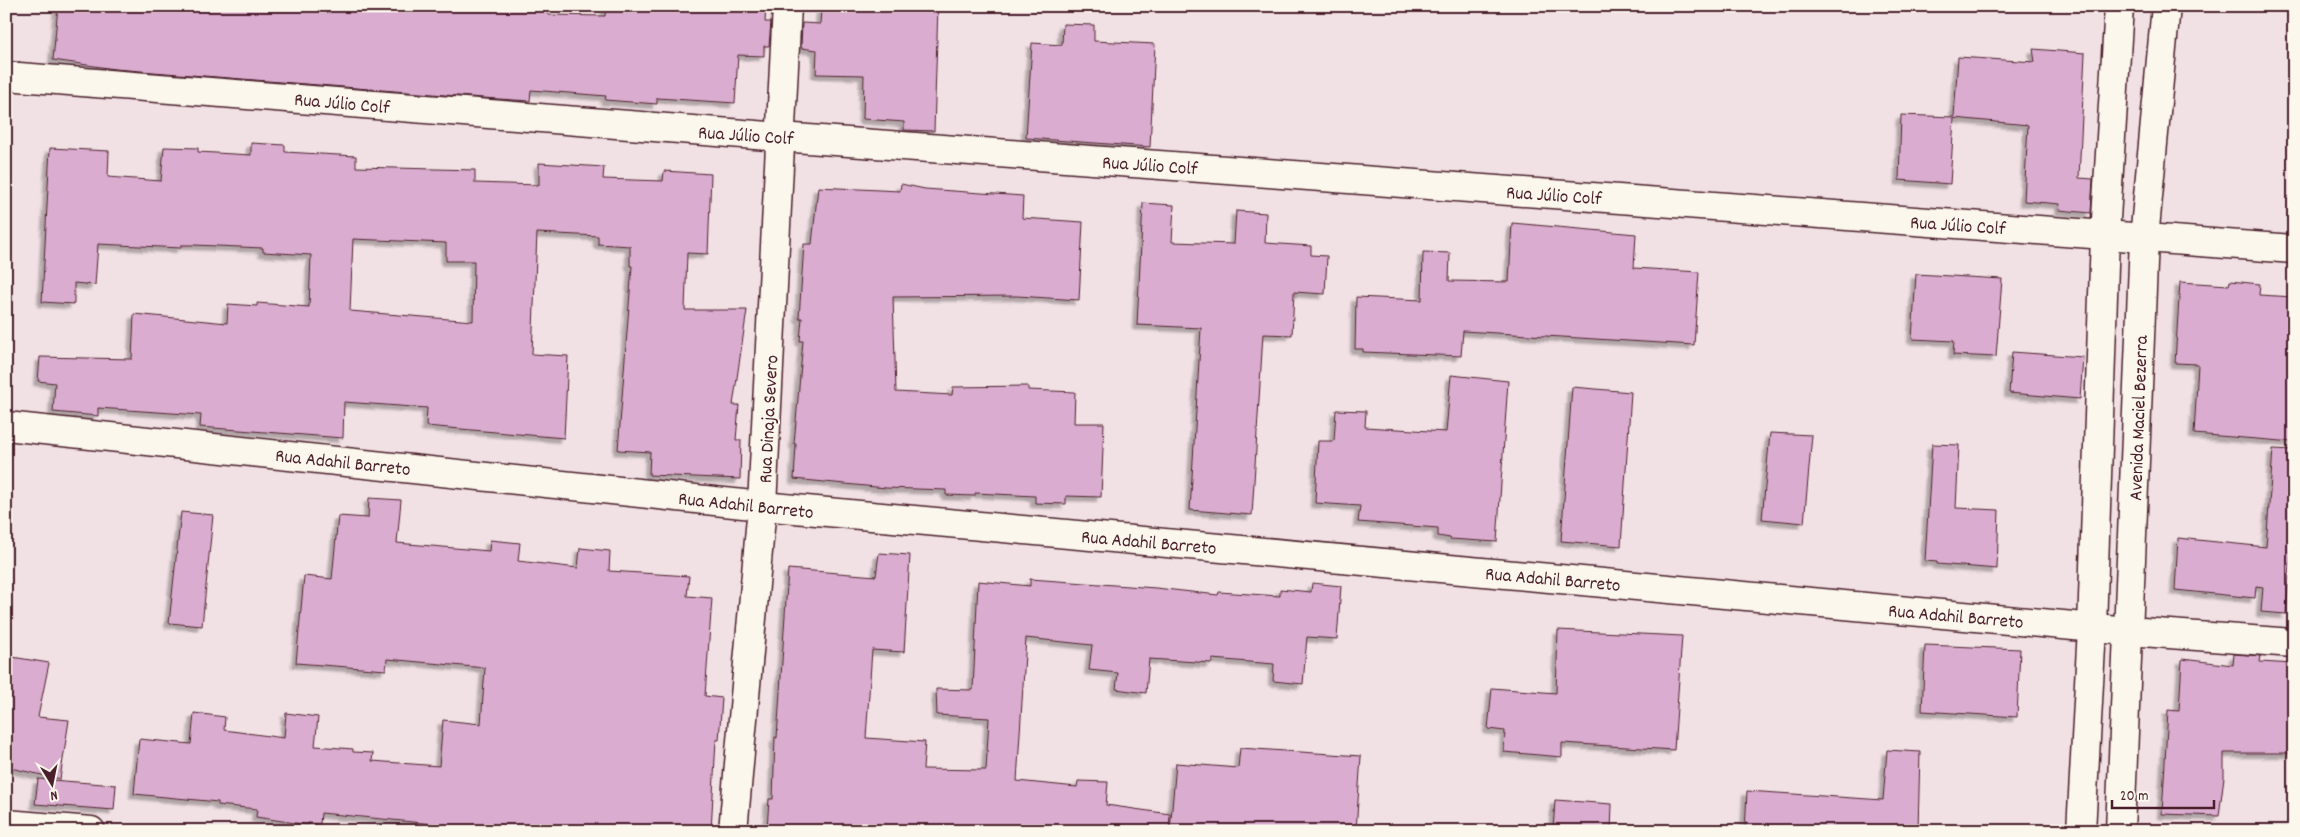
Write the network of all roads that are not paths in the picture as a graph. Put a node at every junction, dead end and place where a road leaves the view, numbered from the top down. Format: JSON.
{"nodes":[{"id":1,"x":787,"y":6,"type":"edge"},
{"id":2,"x":2119,"y":6,"type":"edge"},
{"id":3,"x":2166,"y":6,"type":"edge"},
{"id":4,"x":6,"y":76,"type":"edge"},
{"id":5,"x":781,"y":137,"type":"junction"},
{"id":6,"x":2105,"y":235,"type":"junction"},
{"id":7,"x":2144,"y":239,"type":"junction"},
{"id":8,"x":2294,"y":249,"type":"edge"},
{"id":9,"x":6,"y":426,"type":"edge"},
{"id":10,"x":762,"y":506,"type":"junction"},
{"id":11,"x":2092,"y":628,"type":"junction"},
{"id":12,"x":2128,"y":631,"type":"junction"},
{"id":13,"x":2294,"y":643,"type":"edge"},
{"id":14,"x":6,"y":824,"type":"edge"},
{"id":15,"x":91,"y":831,"type":"edge"},
{"id":16,"x":733,"y":831,"type":"edge"},
{"id":17,"x":2080,"y":831,"type":"edge"},
{"id":18,"x":2120,"y":831,"type":"edge"}],
"edges":[{"from":1,"to":5,"type":"street","name":"Rua Dinaja Severo"},
{"from":2,"to":6,"type":"street","name":"Avenida Maciel Bezerra"},
{"from":3,"to":7,"type":"street","name":"Avenida Maciel Bezerra"},
{"from":4,"to":5,"type":"street","name":"Rua Júlio Colf"},
{"from":5,"to":6,"type":"street","name":"Rua Júlio Colf"},
{"from":5,"to":10,"type":"street","name":"Rua Dinaja Severo"},
{"from":6,"to":7,"type":"street","name":"Rua Júlio Colf"},
{"from":6,"to":11,"type":"street","name":"Avenida Maciel Bezerra"},
{"from":7,"to":8,"type":"street","name":"Rua Júlio Colf"},
{"from":7,"to":12,"type":"street","name":"Avenida Maciel Bezerra"},
{"from":9,"to":10,"type":"street","name":"Rua Adahil Barreto"},
{"from":10,"to":11,"type":"street","name":"Rua Adahil Barreto"},
{"from":10,"to":16,"type":"street","name":"Rua Dinaja Severo"},
{"from":11,"to":12,"type":"street","name":"Rua Adahil Barreto"},
{"from":11,"to":17,"type":"street","name":"Avenida Maciel Bezerra"},
{"from":12,"to":13,"type":"street","name":"Rua Adahil Barreto"},
{"from":12,"to":18,"type":"street","name":"Avenida Maciel Bezerra"},
{"from":14,"to":15,"type":"street"}]}
